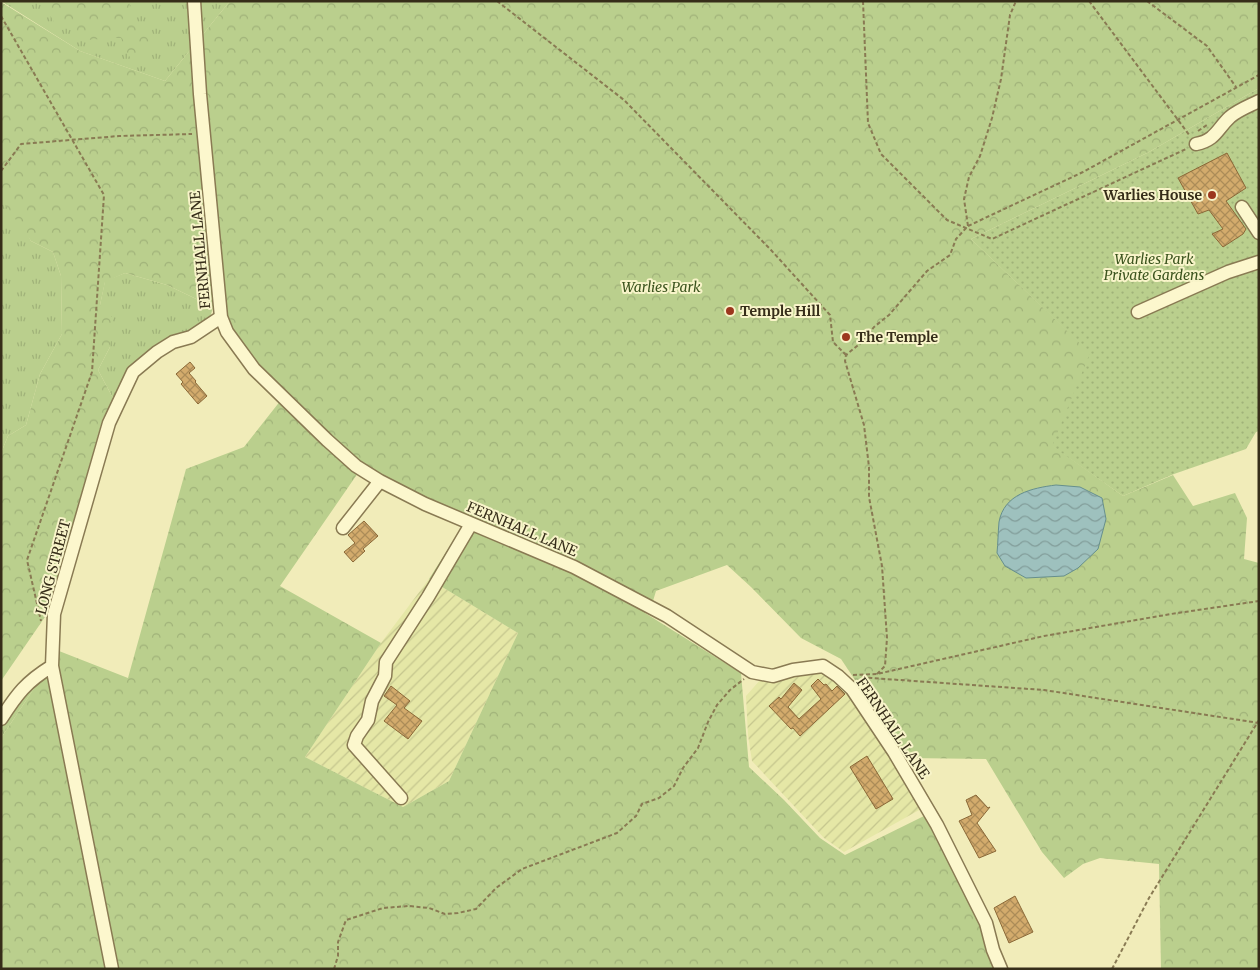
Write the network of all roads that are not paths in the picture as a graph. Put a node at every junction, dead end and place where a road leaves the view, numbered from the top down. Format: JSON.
{"nodes":[{"id":1,"x":194,"y":1,"type":"edge"},
{"id":2,"x":1259,"y":101,"type":"edge"},
{"id":3,"x":1193,"y":140,"type":"road end"},
{"id":4,"x":1242,"y":207,"type":"dead end"},
{"id":5,"x":1259,"y":232,"type":"edge"},
{"id":6,"x":1255,"y":262,"type":"edge"},
{"id":7,"x":1138,"y":312,"type":"dead end"},
{"id":8,"x":221,"y":317,"type":"junction"},
{"id":9,"x":380,"y":481,"type":"junction"},
{"id":10,"x":470,"y":524,"type":"junction"},
{"id":11,"x":343,"y":528,"type":"dead end"},
{"id":12,"x":52,"y":666,"type":"junction"},
{"id":13,"x":1,"y":719,"type":"edge"},
{"id":14,"x":401,"y":798,"type":"dead end"},
{"id":15,"x":112,"y":969,"type":"edge"},
{"id":16,"x":1001,"y":969,"type":"edge"}],
"edges":[{"from":1,"to":8,"type":"street","name":"FERNHALL LANE"},
{"from":2,"to":3,"type":"street"},
{"from":4,"to":5,"type":"street"},
{"from":6,"to":7,"type":"street"},
{"from":8,"to":9,"type":"street","name":"FERNHALL LANE"},
{"from":8,"to":12,"type":"street","name":"LONG STREET"},
{"from":9,"to":10,"type":"street","name":"FERNHALL LANE"},
{"from":9,"to":11,"type":"street"},
{"from":10,"to":14,"type":"street"},
{"from":10,"to":16,"type":"street","name":"FERNHALL LANE"},
{"from":12,"to":13,"type":"street"},
{"from":12,"to":15,"type":"street","name":"LONG STREET"}]}
